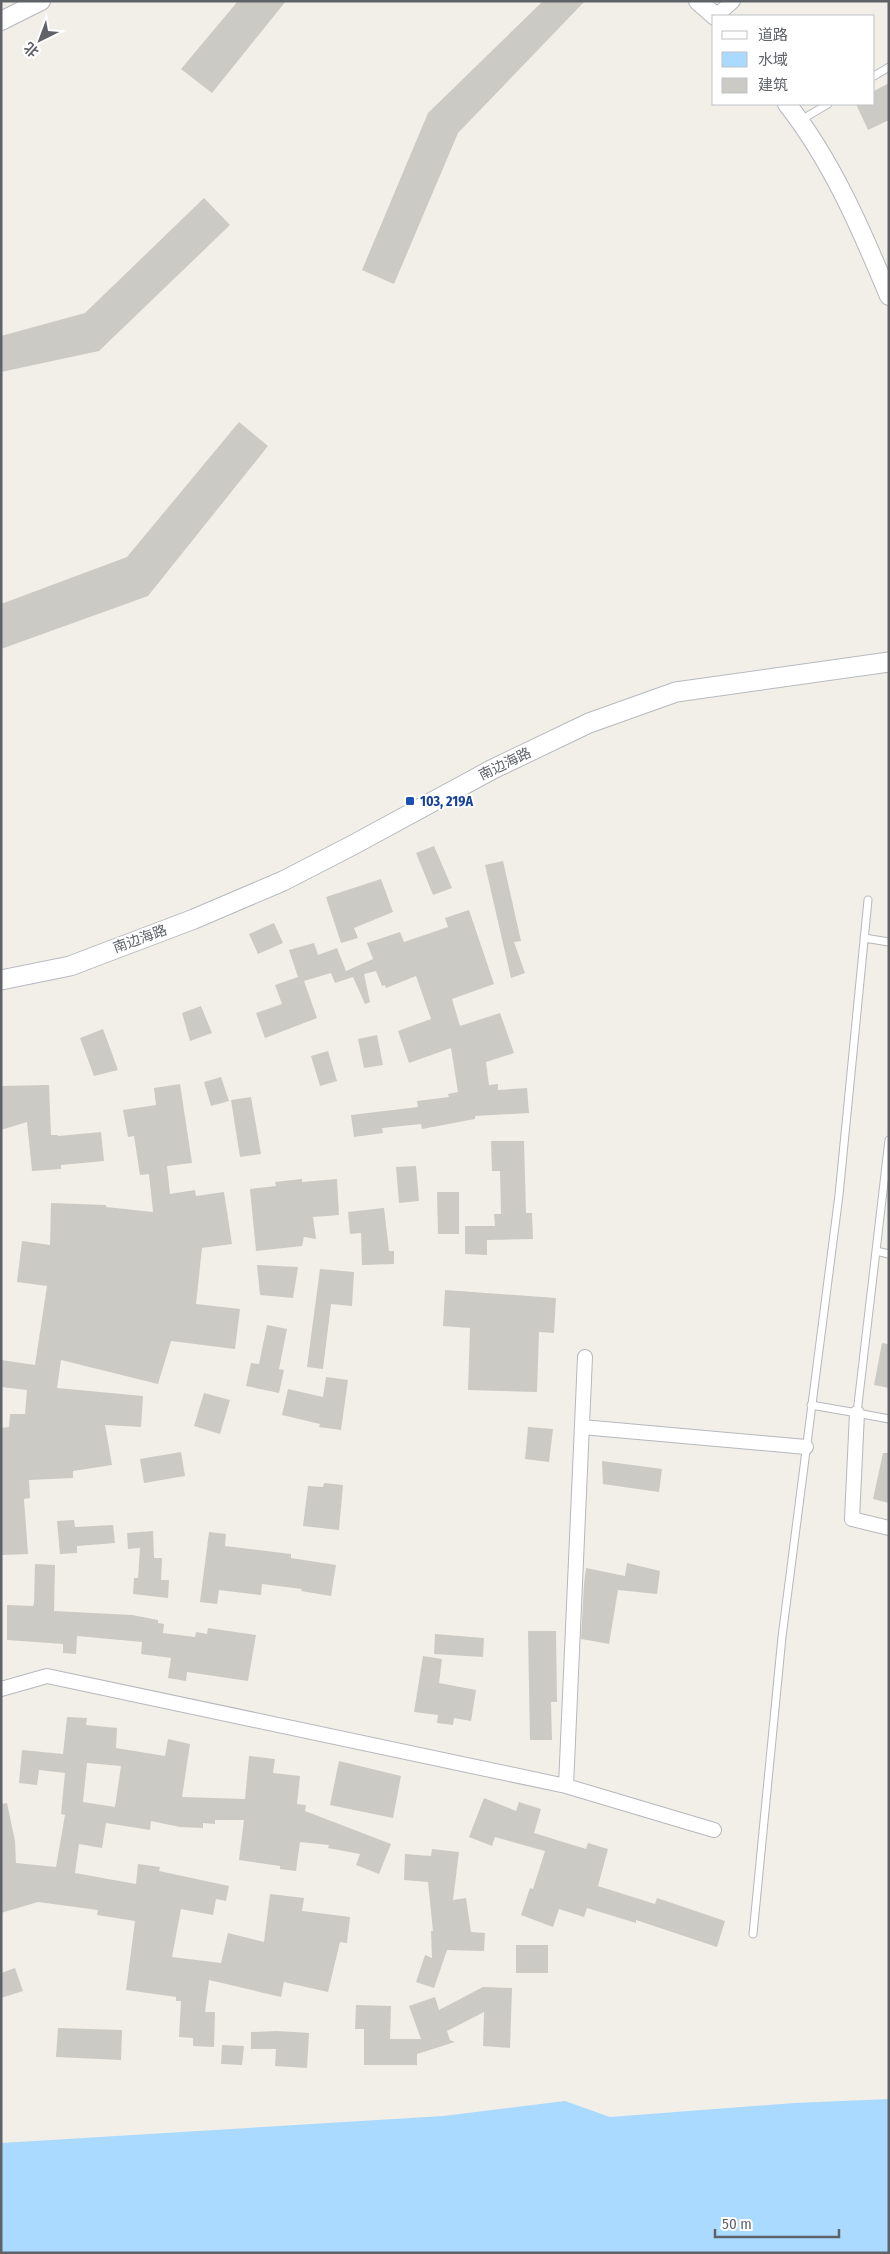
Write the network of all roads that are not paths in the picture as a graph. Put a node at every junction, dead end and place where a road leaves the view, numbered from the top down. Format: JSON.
{"nodes":[{"id":1,"x":41,"y":1,"type":"edge"},
{"id":2,"x":698,"y":1,"type":"edge"},
{"id":3,"x":733,"y":1,"type":"edge"},
{"id":4,"x":715,"y":15,"type":"edge"},
{"id":5,"x":717,"y":15,"type":"edge"},
{"id":6,"x":1,"y":21,"type":"edge"},
{"id":7,"x":889,"y":68,"type":"edge"},
{"id":8,"x":875,"y":75,"type":"edge"},
{"id":9,"x":788,"y":105,"type":"edge"},
{"id":10,"x":826,"y":105,"type":"edge"},
{"id":11,"x":800,"y":120,"type":"junction"},
{"id":12,"x":889,"y":296,"type":"edge"},
{"id":13,"x":889,"y":662,"type":"edge"},
{"id":14,"x":868,"y":900,"type":"dead end"},
{"id":15,"x":864,"y":938,"type":"junction"},
{"id":16,"x":889,"y":942,"type":"edge"},
{"id":17,"x":1,"y":980,"type":"edge"},
{"id":18,"x":889,"y":1140,"type":"edge"},
{"id":19,"x":876,"y":1251,"type":"junction"},
{"id":20,"x":889,"y":1254,"type":"edge"},
{"id":21,"x":585,"y":1357,"type":"dead end"},
{"id":22,"x":811,"y":1405,"type":"junction"},
{"id":23,"x":857,"y":1413,"type":"junction"},
{"id":24,"x":889,"y":1419,"type":"edge"},
{"id":25,"x":582,"y":1427,"type":"junction"},
{"id":26,"x":806,"y":1447,"type":"junction"},
{"id":27,"x":889,"y":1528,"type":"edge"},
{"id":28,"x":1,"y":1689,"type":"edge"},
{"id":29,"x":566,"y":1786,"type":"junction"},
{"id":30,"x":714,"y":1830,"type":"dead end"},
{"id":31,"x":753,"y":1934,"type":"dead end"}],
"edges":[{"from":1,"to":6,"type":"street"},
{"from":2,"to":4,"type":"street"},
{"from":3,"to":5,"type":"street"},
{"from":7,"to":8,"type":"lane"},
{"from":9,"to":11,"type":"street"},
{"from":10,"to":11,"type":"lane"},
{"from":11,"to":12,"type":"street"},
{"from":13,"to":17,"type":"main road","name":"南边海路"},
{"from":14,"to":15,"type":"lane"},
{"from":15,"to":16,"type":"lane"},
{"from":15,"to":22,"type":"lane"},
{"from":18,"to":19,"type":"lane"},
{"from":19,"to":20,"type":"lane"},
{"from":19,"to":23,"type":"lane"},
{"from":21,"to":25,"type":"street"},
{"from":22,"to":23,"type":"lane"},
{"from":22,"to":26,"type":"lane"},
{"from":23,"to":24,"type":"lane"},
{"from":23,"to":27,"type":"street"},
{"from":25,"to":26,"type":"street"},
{"from":25,"to":29,"type":"street"},
{"from":26,"to":31,"type":"lane"},
{"from":28,"to":29,"type":"street"},
{"from":29,"to":30,"type":"street"}]}
